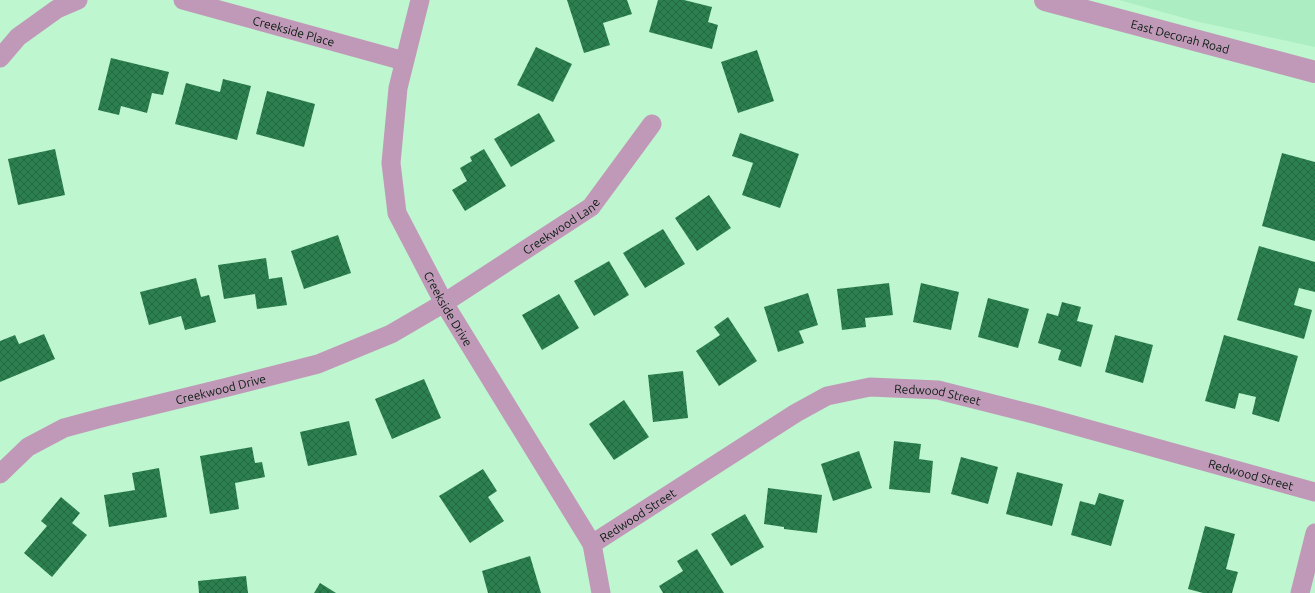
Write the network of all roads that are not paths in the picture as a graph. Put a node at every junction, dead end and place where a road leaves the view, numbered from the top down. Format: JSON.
{"nodes":[{"id":1,"x":78,"y":0,"type":"edge"},
{"id":2,"x":183,"y":0,"type":"edge"},
{"id":3,"x":420,"y":0,"type":"edge"},
{"id":4,"x":1045,"y":0,"type":"edge"},
{"id":5,"x":0,"y":58,"type":"edge"},
{"id":6,"x":404,"y":61,"type":"junction"},
{"id":7,"x":1315,"y":72,"type":"edge"},
{"id":8,"x":652,"y":124,"type":"dead end"},
{"id":9,"x":444,"y":303,"type":"junction"},
{"id":10,"x":0,"y":474,"type":"edge"},
{"id":11,"x":1315,"y":492,"type":"edge"},
{"id":12,"x":1315,"y":533,"type":"edge"},
{"id":13,"x":592,"y":544,"type":"junction"},
{"id":14,"x":601,"y":593,"type":"edge"},
{"id":15,"x":1300,"y":593,"type":"edge"}],
"edges":[{"from":1,"to":5,"type":"street"},
{"from":2,"to":6,"type":"street","name":"Creekside Place"},
{"from":3,"to":6,"type":"street","name":"Creekside Drive"},
{"from":4,"to":7,"type":"street","name":"East Decorah Road"},
{"from":6,"to":9,"type":"street","name":"Creekside Drive"},
{"from":8,"to":9,"type":"street","name":"Creekwood Lane"},
{"from":9,"to":10,"type":"street","name":"Creekwood Drive"},
{"from":9,"to":13,"type":"street","name":"Creekside Drive"},
{"from":11,"to":13,"type":"street","name":"Redwood Street"},
{"from":12,"to":15,"type":"street"},
{"from":13,"to":14,"type":"street","name":"Creekside Drive"}]}
